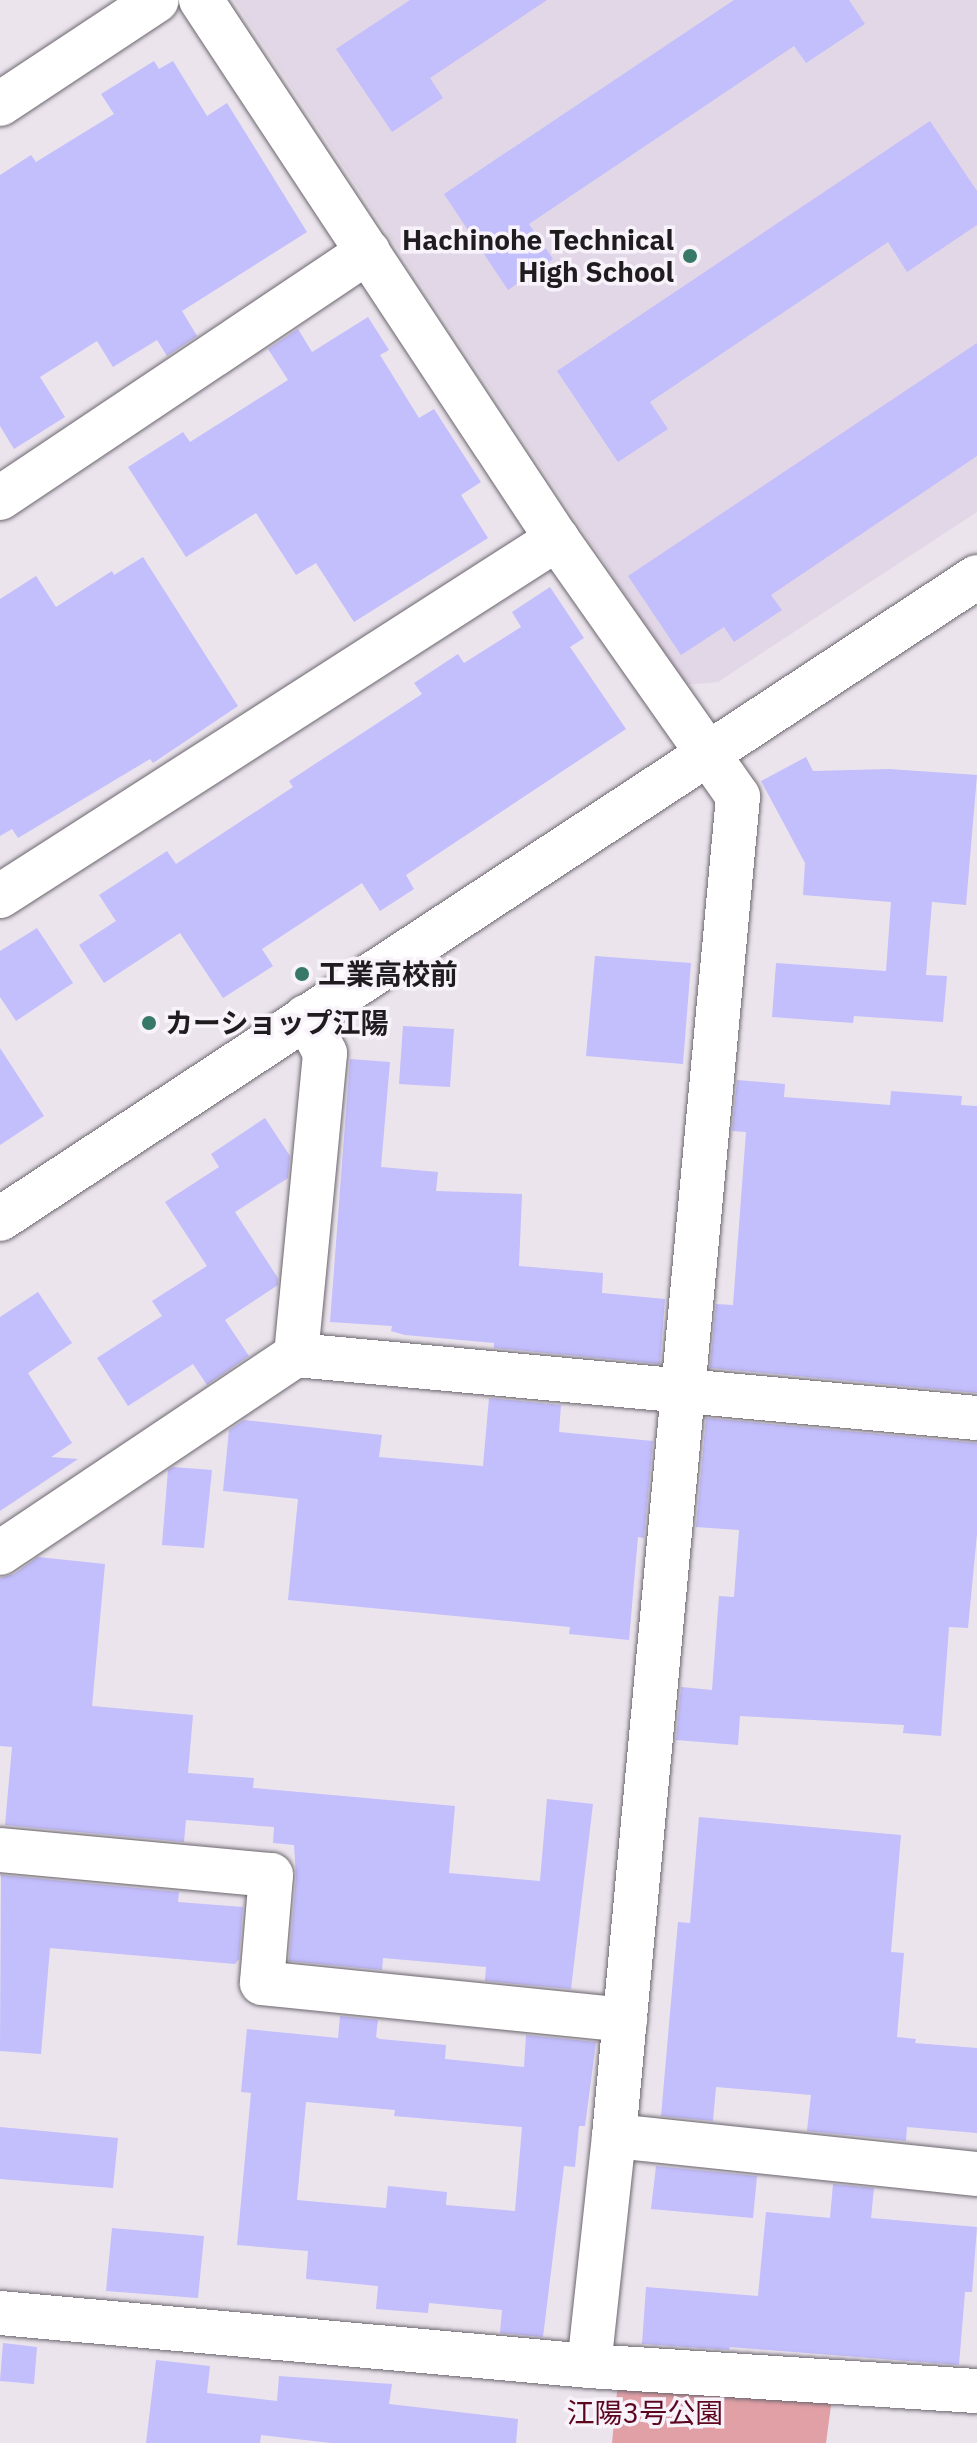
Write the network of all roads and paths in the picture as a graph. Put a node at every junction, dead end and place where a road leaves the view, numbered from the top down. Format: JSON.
{"nodes":[{"id":1,"x":157,"y":0,"type":"edge"},
{"id":2,"x":201,"y":0,"type":"edge"},
{"id":3,"x":0,"y":104,"type":"edge"},
{"id":4,"x":368,"y":252,"type":"junction"},
{"id":5,"x":0,"y":498,"type":"edge"},
{"id":6,"x":557,"y":539,"type":"junction"},
{"id":7,"x":977,"y":577,"type":"edge"},
{"id":8,"x":707,"y":755,"type":"junction"},
{"id":9,"x":0,"y":896,"type":"edge"},
{"id":10,"x":306,"y":1017,"type":"junction"},
{"id":11,"x":0,"y":1219,"type":"edge"},
{"id":12,"x":296,"y":1355,"type":"junction"},
{"id":13,"x":682,"y":1389,"type":"junction"},
{"id":14,"x":977,"y":1418,"type":"edge"},
{"id":15,"x":0,"y":1553,"type":"edge"},
{"id":16,"x":0,"y":1850,"type":"edge"},
{"id":17,"x":625,"y":2020,"type":"junction"},
{"id":18,"x":614,"y":2136,"type":"junction"},
{"id":19,"x":977,"y":2174,"type":"edge"},
{"id":20,"x":0,"y":2313,"type":"edge"},
{"id":21,"x":589,"y":2366,"type":"junction"},
{"id":22,"x":977,"y":2391,"type":"edge"}],
"edges":[{"from":1,"to":3,"type":"street"},
{"from":2,"to":4,"type":"street"},
{"from":4,"to":5,"type":"street"},
{"from":4,"to":6,"type":"street"},
{"from":6,"to":8,"type":"street"},
{"from":6,"to":9,"type":"street"},
{"from":7,"to":8,"type":"street"},
{"from":8,"to":10,"type":"street"},
{"from":8,"to":13,"type":"street"},
{"from":10,"to":11,"type":"street"},
{"from":10,"to":12,"type":"street"},
{"from":12,"to":13,"type":"street"},
{"from":12,"to":15,"type":"street"},
{"from":13,"to":14,"type":"street"},
{"from":13,"to":17,"type":"street"},
{"from":16,"to":17,"type":"street"},
{"from":17,"to":18,"type":"street"},
{"from":18,"to":19,"type":"street"},
{"from":18,"to":21,"type":"street"},
{"from":20,"to":21,"type":"street"},
{"from":21,"to":22,"type":"street"}]}
